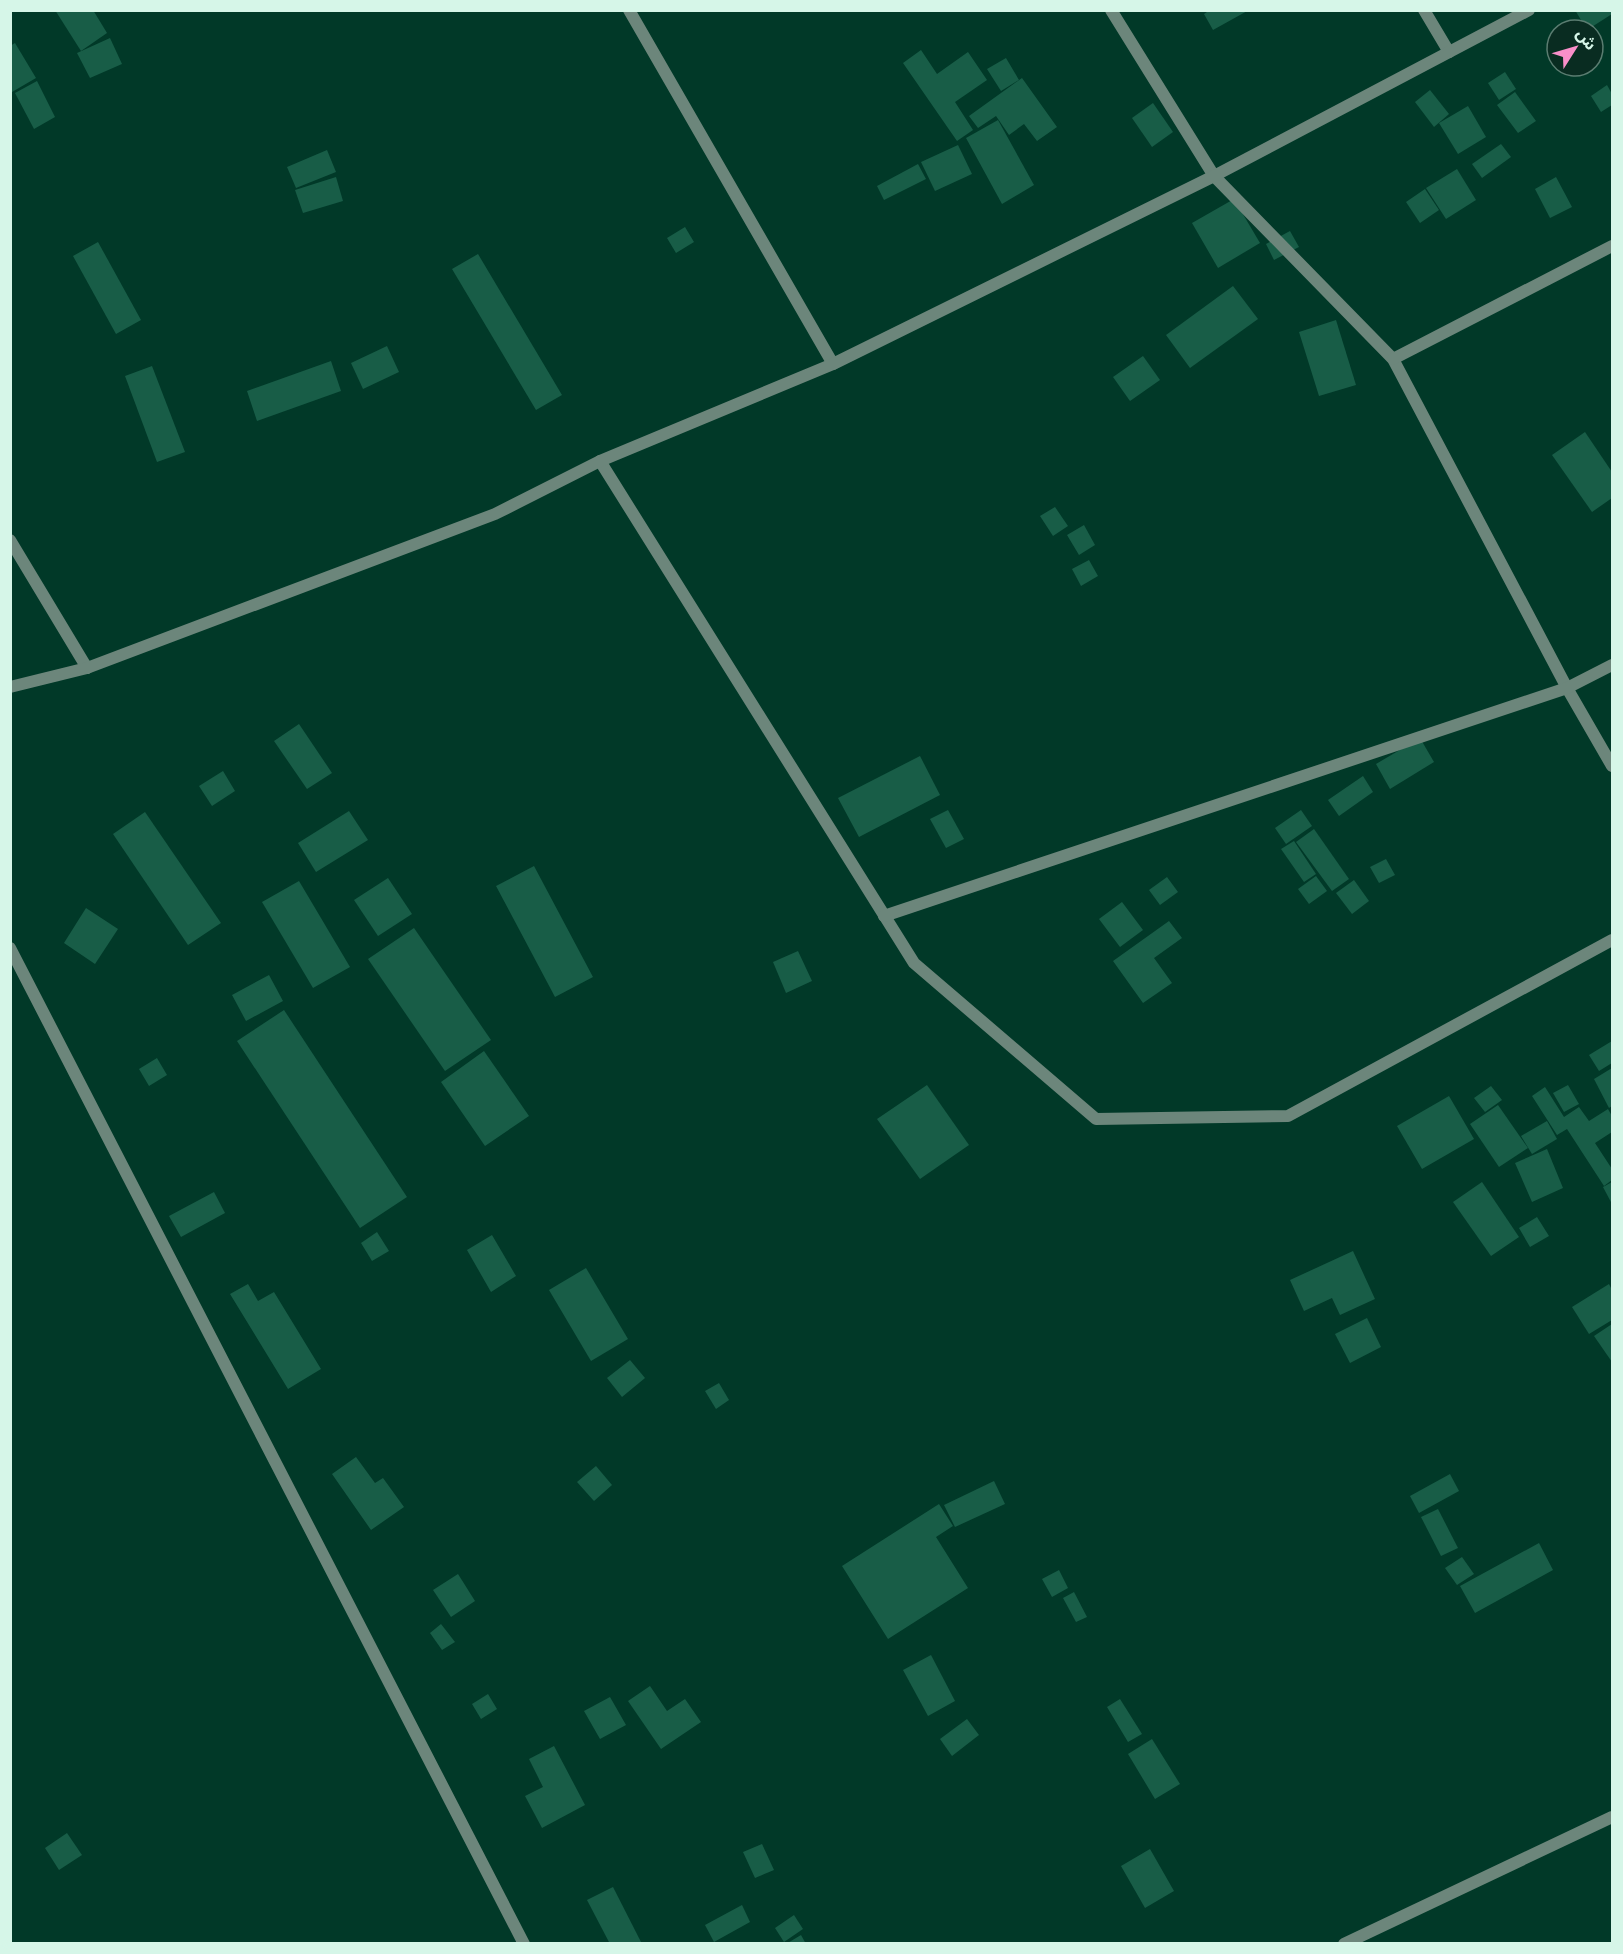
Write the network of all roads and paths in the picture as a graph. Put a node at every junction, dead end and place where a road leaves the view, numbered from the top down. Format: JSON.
{"nodes":[{"id":1,"x":629,"y":10,"type":"edge"},
{"id":2,"x":1111,"y":10,"type":"edge"},
{"id":3,"x":1424,"y":10,"type":"edge"},
{"id":4,"x":1529,"y":10,"type":"edge"},
{"id":5,"x":1449,"y":52,"type":"junction"},
{"id":6,"x":1214,"y":176,"type":"junction"},
{"id":7,"x":1612,"y":246,"type":"edge"},
{"id":8,"x":1393,"y":359,"type":"junction"},
{"id":9,"x":833,"y":364,"type":"junction"},
{"id":10,"x":600,"y":461,"type":"junction"},
{"id":11,"x":10,"y":540,"type":"edge"},
{"id":12,"x":1612,"y":665,"type":"edge"},
{"id":13,"x":87,"y":668,"type":"junction"},
{"id":14,"x":10,"y":687,"type":"edge"},
{"id":15,"x":1567,"y":688,"type":"junction"},
{"id":16,"x":1612,"y":766,"type":"edge"},
{"id":17,"x":884,"y":916,"type":"junction"},
{"id":18,"x":1612,"y":940,"type":"edge"},
{"id":19,"x":10,"y":948,"type":"edge"},
{"id":20,"x":1612,"y":1816,"type":"edge"},
{"id":21,"x":524,"y":1944,"type":"edge"},
{"id":22,"x":1344,"y":1944,"type":"edge"}],
"edges":[{"from":1,"to":9,"type":"street"},
{"from":2,"to":6,"type":"street"},
{"from":3,"to":5,"type":"street"},
{"from":4,"to":5,"type":"street"},
{"from":5,"to":6,"type":"street"},
{"from":6,"to":8,"type":"street"},
{"from":6,"to":9,"type":"street"},
{"from":7,"to":8,"type":"street"},
{"from":8,"to":15,"type":"street"},
{"from":9,"to":10,"type":"street"},
{"from":10,"to":13,"type":"street"},
{"from":10,"to":17,"type":"street"},
{"from":11,"to":13,"type":"street"},
{"from":12,"to":15,"type":"street"},
{"from":13,"to":14,"type":"street"},
{"from":15,"to":16,"type":"street"},
{"from":15,"to":17,"type":"street"},
{"from":17,"to":18,"type":"street"},
{"from":19,"to":21,"type":"street"},
{"from":20,"to":22,"type":"street"}]}
